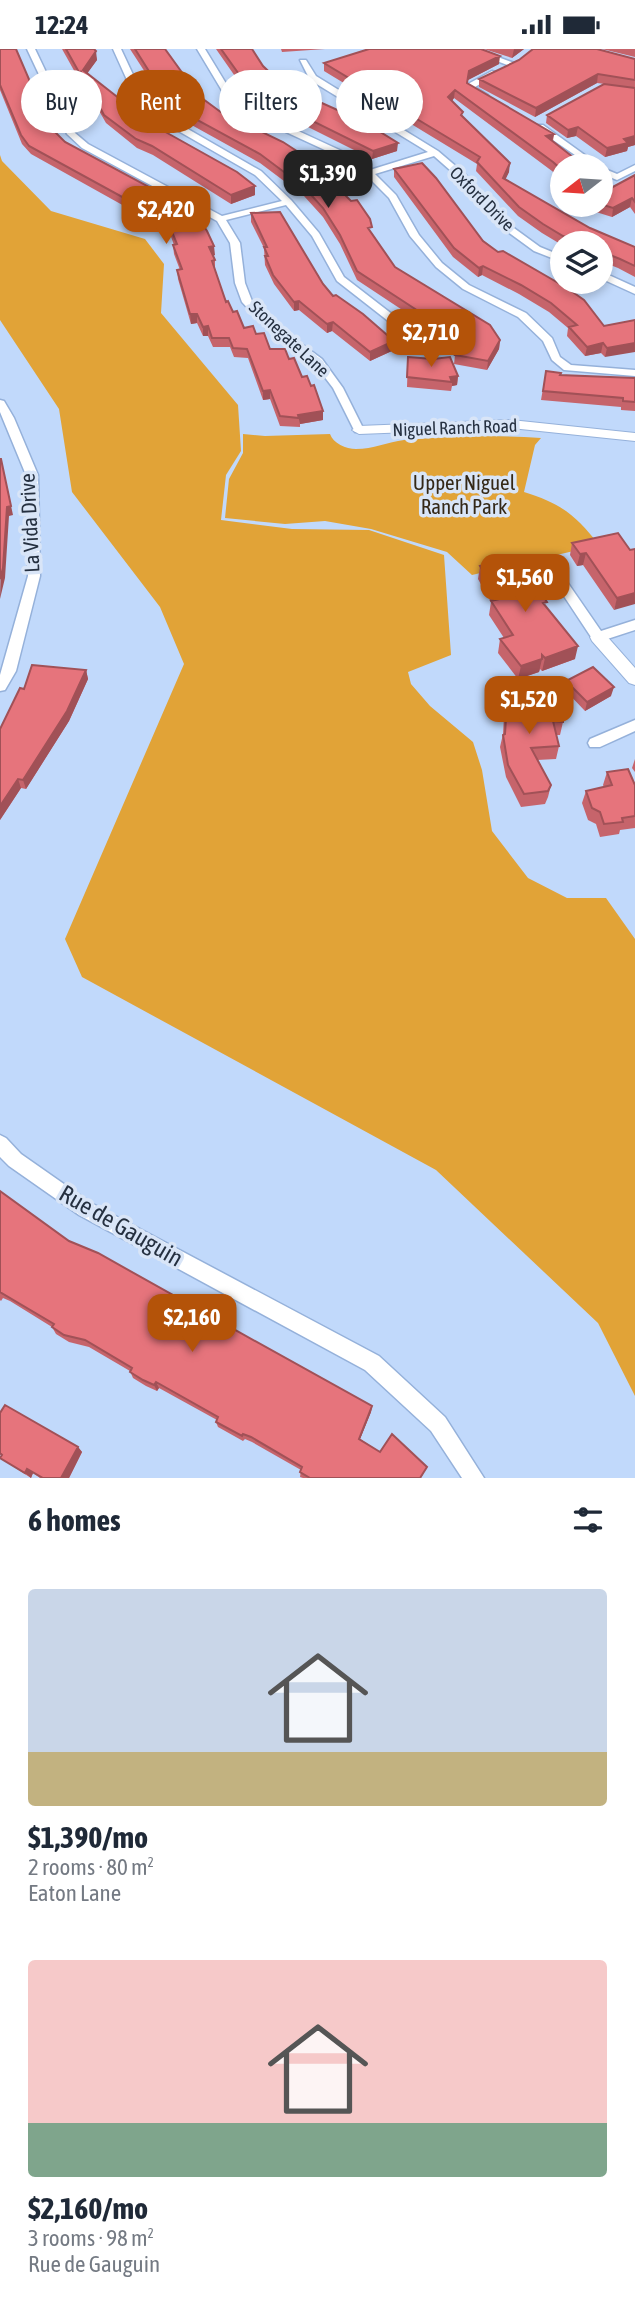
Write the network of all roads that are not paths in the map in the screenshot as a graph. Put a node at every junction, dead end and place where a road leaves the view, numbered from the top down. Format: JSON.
{"nodes":[{"id":1,"x":31,"y":49,"type":"edge"},
{"id":2,"x":117,"y":49,"type":"edge"},
{"id":3,"x":201,"y":49,"type":"edge"},
{"id":4,"x":469,"y":49,"type":"edge"},
{"id":5,"x":524,"y":56,"type":"edge"},
{"id":6,"x":303,"y":62,"type":"dead end"},
{"id":7,"x":513,"y":64,"type":"junction"},
{"id":8,"x":498,"y":104,"type":"edge"},
{"id":9,"x":545,"y":117,"type":"edge"},
{"id":10,"x":435,"y":153,"type":"junction"},
{"id":11,"x":579,"y":154,"type":"edge"},
{"id":12,"x":635,"y":168,"type":"edge"},
{"id":13,"x":369,"y":173,"type":"junction"},
{"id":14,"x":613,"y":177,"type":"edge"},
{"id":15,"x":288,"y":202,"type":"junction"},
{"id":16,"x":221,"y":219,"type":"junction"},
{"id":17,"x":550,"y":254,"type":"edge"},
{"id":18,"x":613,"y":280,"type":"edge"},
{"id":19,"x":635,"y":291,"type":"edge"},
{"id":20,"x":428,"y":347,"type":"dead end"},
{"id":21,"x":635,"y":373,"type":"edge"},
{"id":22,"x":0,"y":403,"type":"edge"},
{"id":23,"x":359,"y":430,"type":"joint"},
{"id":24,"x":635,"y":437,"type":"edge"},
{"id":25,"x":546,"y":560,"type":"dead end"},
{"id":26,"x":635,"y":625,"type":"edge"},
{"id":27,"x":598,"y":637,"type":"junction"},
{"id":28,"x":635,"y":678,"type":"edge"},
{"id":29,"x":0,"y":686,"type":"edge"},
{"id":30,"x":635,"y":725,"type":"edge"},
{"id":31,"x":595,"y":743,"type":"dead end"},
{"id":32,"x":0,"y":1144,"type":"edge"},
{"id":33,"x":474,"y":1478,"type":"edge"}],
"edges":[{"from":1,"to":16,"type":"street"},
{"from":2,"to":15,"type":"street"},
{"from":3,"to":13,"type":"street"},
{"from":4,"to":7,"type":"street"},
{"from":5,"to":7,"type":"street"},
{"from":6,"to":10,"type":"street","name":"Oxford Drive"},
{"from":7,"to":8,"type":"street"},
{"from":9,"to":11,"type":"street"},
{"from":10,"to":13,"type":"street"},
{"from":10,"to":17,"type":"street","name":"Oxford Drive"},
{"from":12,"to":14,"type":"street"},
{"from":13,"to":21,"type":"street"},
{"from":15,"to":16,"type":"street"},
{"from":15,"to":20,"type":"street"},
{"from":16,"to":23,"type":"street","name":"Stonegate Lane"},
{"from":18,"to":19,"type":"street"},
{"from":22,"to":29,"type":"street","name":"La Vida Drive"},
{"from":23,"to":24,"type":"street","name":"Niguel Ranch Road"},
{"from":25,"to":27,"type":"street"},
{"from":26,"to":27,"type":"street"},
{"from":27,"to":28,"type":"street"},
{"from":30,"to":31,"type":"street"},
{"from":32,"to":33,"type":"street","name":"Rue de Gauguin"}]}
